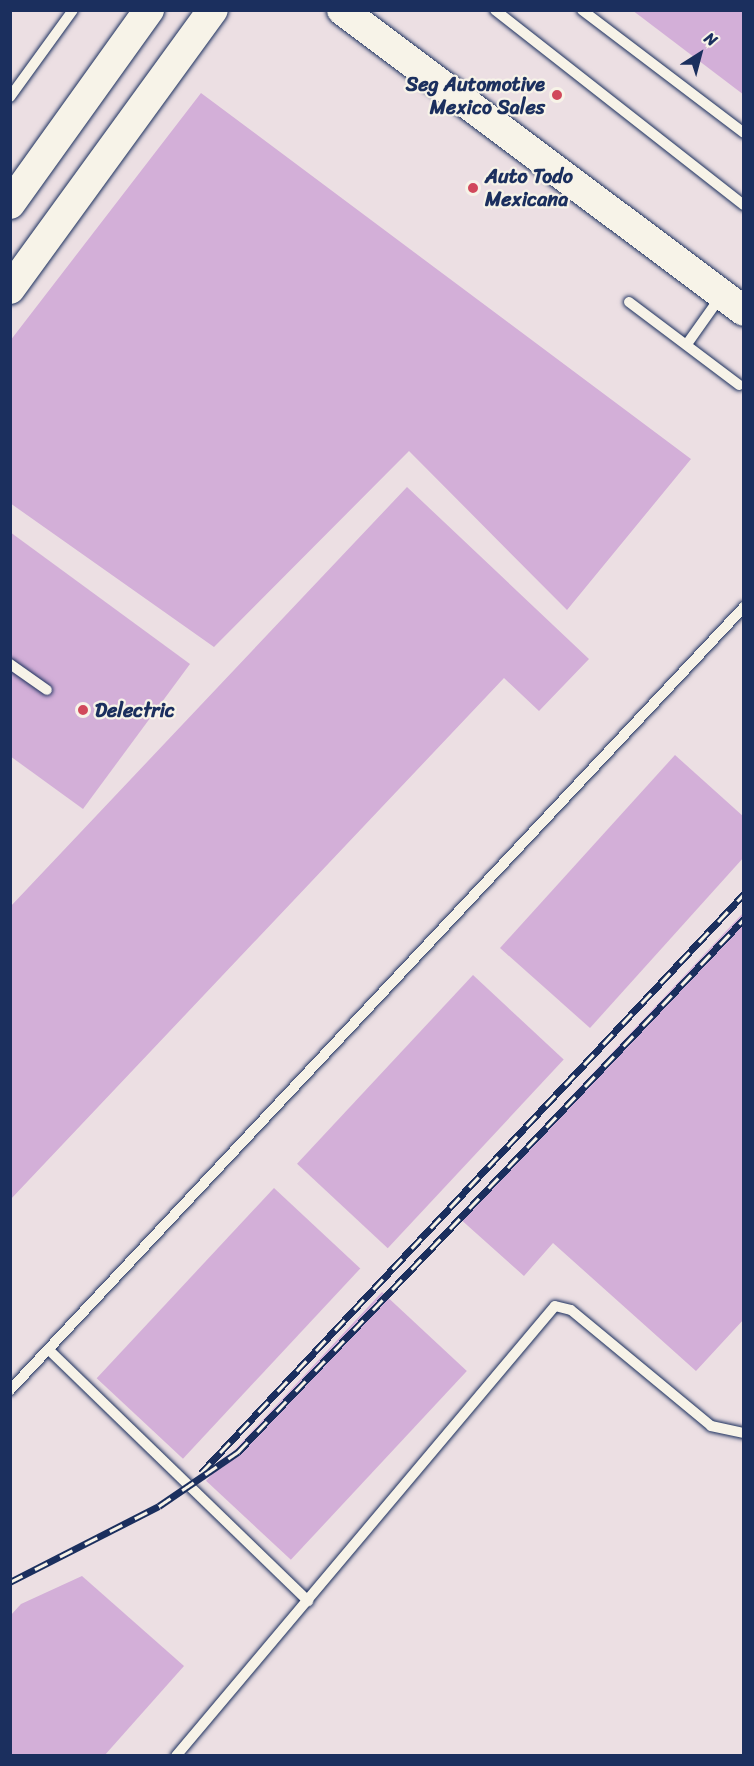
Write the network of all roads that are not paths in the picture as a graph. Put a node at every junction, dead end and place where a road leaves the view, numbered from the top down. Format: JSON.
{"nodes":[{"id":1,"x":73,"y":10,"type":"edge"},
{"id":2,"x":149,"y":10,"type":"edge"},
{"id":3,"x":213,"y":10,"type":"edge"},
{"id":4,"x":342,"y":10,"type":"edge"},
{"id":5,"x":495,"y":10,"type":"edge"},
{"id":6,"x":582,"y":10,"type":"edge"},
{"id":7,"x":10,"y":96,"type":"edge"},
{"id":8,"x":744,"y":133,"type":"edge"},
{"id":9,"x":10,"y":204,"type":"edge"},
{"id":10,"x":744,"y":205,"type":"edge"},
{"id":11,"x":10,"y":289,"type":"edge"},
{"id":12,"x":629,"y":302,"type":"dead end"},
{"id":13,"x":733,"y":304,"type":"edge"},
{"id":14,"x":687,"y":344,"type":"junction"},
{"id":15,"x":739,"y":385,"type":"dead end"},
{"id":16,"x":744,"y":607,"type":"edge"},
{"id":17,"x":10,"y":664,"type":"edge"},
{"id":18,"x":47,"y":690,"type":"dead end"},
{"id":19,"x":49,"y":1350,"type":"junction"},
{"id":20,"x":10,"y":1390,"type":"edge"},
{"id":21,"x":744,"y":1433,"type":"edge"},
{"id":22,"x":308,"y":1601,"type":"junction"},
{"id":23,"x":176,"y":1755,"type":"edge"}],
"edges":[{"from":1,"to":7,"type":"lane"},
{"from":2,"to":9,"type":"main road"},
{"from":3,"to":11,"type":"main road"},
{"from":4,"to":13,"type":"main road"},
{"from":5,"to":10,"type":"lane"},
{"from":6,"to":8,"type":"lane"},
{"from":12,"to":14,"type":"lane"},
{"from":13,"to":14,"type":"lane"},
{"from":14,"to":15,"type":"lane"},
{"from":16,"to":19,"type":"lane"},
{"from":17,"to":18,"type":"lane"},
{"from":19,"to":20,"type":"lane"},
{"from":19,"to":22,"type":"lane"},
{"from":21,"to":22,"type":"lane"},
{"from":22,"to":23,"type":"lane"}]}
